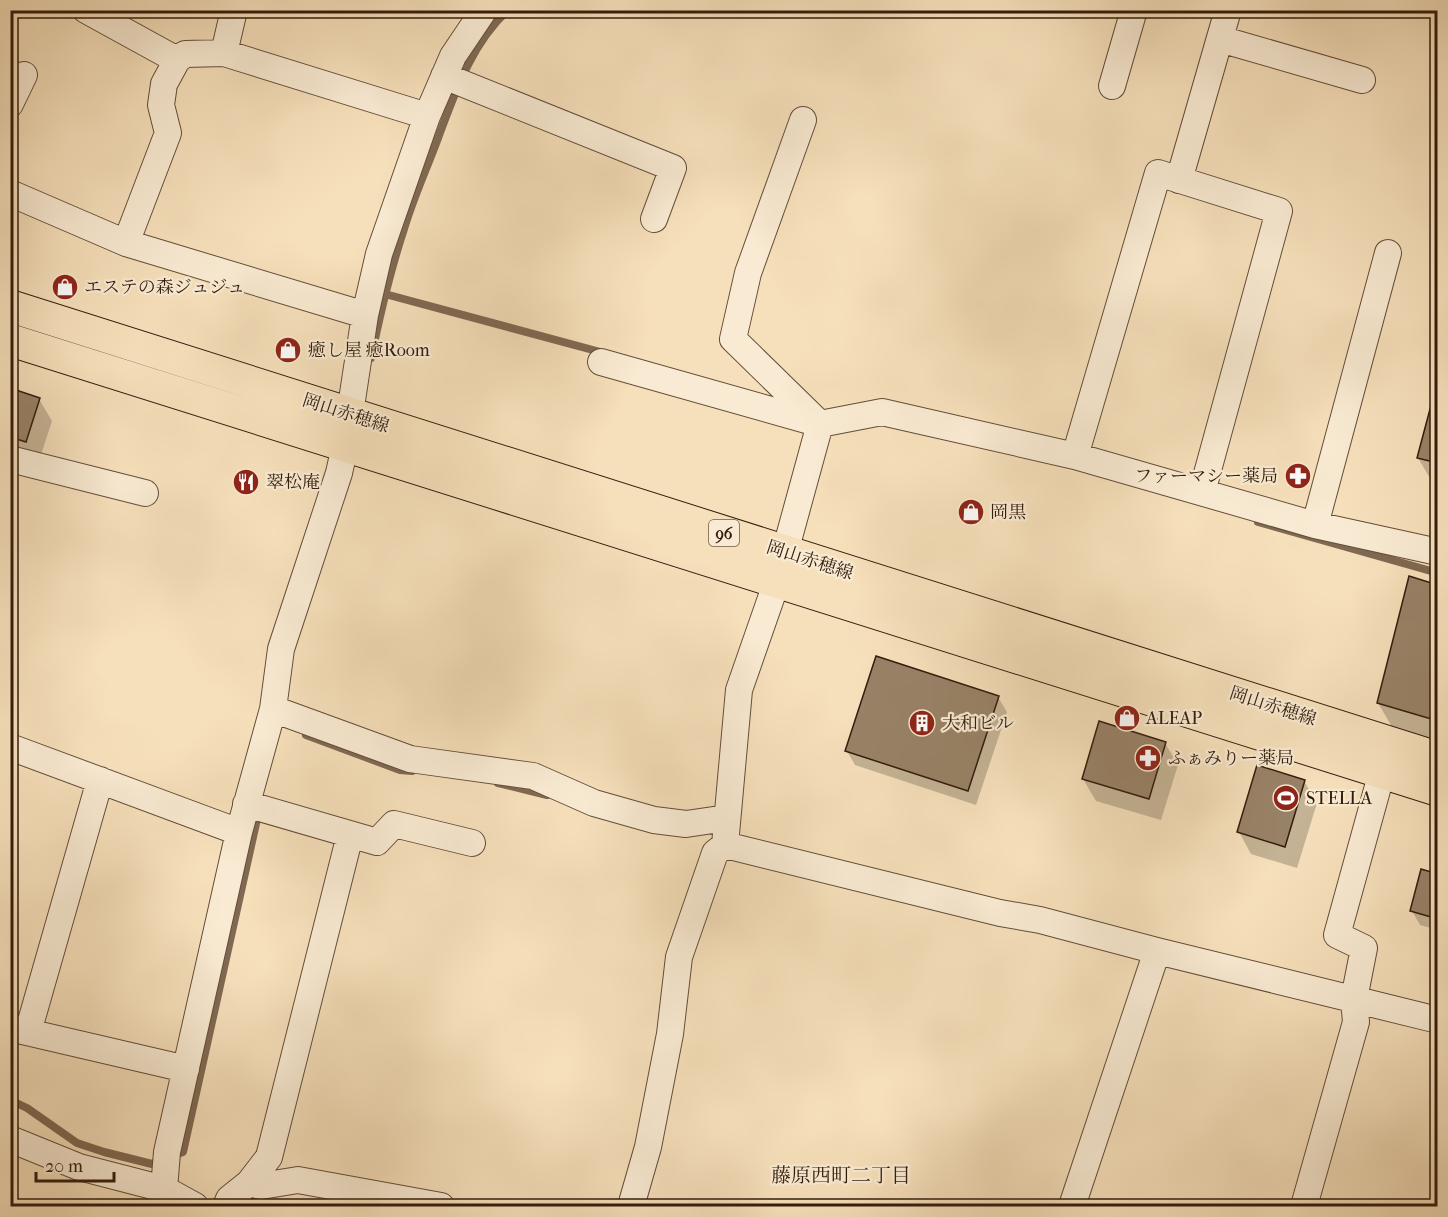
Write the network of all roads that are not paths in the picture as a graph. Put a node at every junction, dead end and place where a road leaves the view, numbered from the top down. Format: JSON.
{"nodes":[{"id":1,"x":86,"y":10,"type":"edge"},
{"id":2,"x":234,"y":10,"type":"edge"},
{"id":3,"x":484,"y":10,"type":"edge"},
{"id":4,"x":1134,"y":10,"type":"edge"},
{"id":5,"x":1228,"y":10,"type":"edge"},
{"id":6,"x":1220,"y":39,"type":"junction"},
{"id":7,"x":224,"y":53,"type":"junction"},
{"id":8,"x":177,"y":60,"type":"junction"},
{"id":9,"x":24,"y":75,"type":"dead end"},
{"id":10,"x":455,"y":80,"type":"junction"},
{"id":11,"x":1362,"y":80,"type":"dead end"},
{"id":12,"x":1112,"y":86,"type":"dead end"},
{"id":13,"x":10,"y":104,"type":"edge"},
{"id":14,"x":427,"y":116,"type":"junction"},
{"id":15,"x":802,"y":120,"type":"dead end"},
{"id":16,"x":1179,"y":180,"type":"junction"},
{"id":17,"x":10,"y":193,"type":"edge"},
{"id":18,"x":654,"y":219,"type":"dead end"},
{"id":19,"x":126,"y":243,"type":"junction"},
{"id":20,"x":1388,"y":253,"type":"dead end"},
{"id":21,"x":10,"y":306,"type":"edge"},
{"id":22,"x":365,"y":315,"type":"junction"},
{"id":23,"x":10,"y":340,"type":"edge"},
{"id":24,"x":601,"y":362,"type":"dead end"},
{"id":25,"x":350,"y":414,"type":"junction"},
{"id":26,"x":820,"y":424,"type":"junction"},
{"id":27,"x":345,"y":446,"type":"junction"},
{"id":28,"x":1075,"y":456,"type":"junction"},
{"id":29,"x":10,"y":459,"type":"edge"},
{"id":30,"x":1202,"y":492,"type":"junction"},
{"id":31,"x":145,"y":493,"type":"dead end"},
{"id":32,"x":1316,"y":525,"type":"junction"},
{"id":33,"x":1437,"y":552,"type":"edge"},
{"id":34,"x":781,"y":567,"type":"junction"},
{"id":35,"x":273,"y":709,"type":"junction"},
{"id":36,"x":10,"y":747,"type":"edge"},
{"id":37,"x":1437,"y":758,"type":"edge"},
{"id":38,"x":1382,"y":772,"type":"junction"},
{"id":39,"x":100,"y":780,"type":"junction"},
{"id":40,"x":1437,"y":790,"type":"edge"},
{"id":41,"x":246,"y":804,"type":"junction"},
{"id":42,"x":727,"y":818,"type":"junction"},
{"id":43,"x":239,"y":832,"type":"junction"},
{"id":44,"x":350,"y":835,"type":"junction"},
{"id":45,"x":472,"y":843,"type":"dead end"},
{"id":46,"x":724,"y":844,"type":"junction"},
{"id":47,"x":1157,"y":951,"type":"junction"},
{"id":48,"x":1354,"y":999,"type":"junction"},
{"id":49,"x":1437,"y":1020,"type":"edge"},
{"id":50,"x":19,"y":1030,"type":"edge"},
{"id":51,"x":186,"y":1069,"type":"junction"},
{"id":52,"x":10,"y":1139,"type":"edge"},
{"id":53,"x":164,"y":1180,"type":"edge"},
{"id":54,"x":249,"y":1183,"type":"junction"},
{"id":55,"x":195,"y":1206,"type":"edge"},
{"id":56,"x":226,"y":1206,"type":"edge"},
{"id":57,"x":441,"y":1206,"type":"edge"},
{"id":58,"x":632,"y":1206,"type":"edge"},
{"id":59,"x":1072,"y":1206,"type":"edge"},
{"id":60,"x":1304,"y":1206,"type":"edge"}],
"edges":[{"from":1,"to":8,"type":"street"},
{"from":2,"to":7,"type":"street"},
{"from":3,"to":10,"type":"street"},
{"from":4,"to":12,"type":"street"},
{"from":5,"to":6,"type":"street"},
{"from":6,"to":11,"type":"street"},
{"from":6,"to":16,"type":"street"},
{"from":7,"to":8,"type":"street"},
{"from":7,"to":14,"type":"street"},
{"from":8,"to":19,"type":"street"},
{"from":9,"to":13,"type":"street"},
{"from":10,"to":14,"type":"street"},
{"from":10,"to":18,"type":"street"},
{"from":14,"to":22,"type":"street"},
{"from":15,"to":26,"type":"street"},
{"from":16,"to":28,"type":"street"},
{"from":16,"to":30,"type":"street"},
{"from":17,"to":19,"type":"street"},
{"from":19,"to":22,"type":"street"},
{"from":20,"to":32,"type":"street"},
{"from":21,"to":25,"type":"main road","name":"岡山赤穂線","number":"96"},
{"from":22,"to":25,"type":"street"},
{"from":23,"to":27,"type":"main road","name":"岡山赤穂線","number":"96"},
{"from":24,"to":26,"type":"street"},
{"from":25,"to":27,"type":"street"},
{"from":25,"to":34,"type":"main road","name":"岡山赤穂線","number":"96"},
{"from":26,"to":28,"type":"street"},
{"from":26,"to":34,"type":"street"},
{"from":27,"to":34,"type":"main road","name":"岡山赤穂線","number":"96"},
{"from":27,"to":35,"type":"street"},
{"from":28,"to":30,"type":"street"},
{"from":29,"to":31,"type":"street"},
{"from":30,"to":32,"type":"street"},
{"from":32,"to":33,"type":"street"},
{"from":34,"to":37,"type":"main road","name":"岡山赤穂線","number":"96"},
{"from":34,"to":38,"type":"main road","name":"岡山赤穂線","number":"96"},
{"from":34,"to":42,"type":"street"},
{"from":35,"to":41,"type":"street"},
{"from":35,"to":42,"type":"street"},
{"from":36,"to":39,"type":"street"},
{"from":38,"to":40,"type":"main road","name":"岡山赤穂線","number":"96"},
{"from":38,"to":48,"type":"street"},
{"from":39,"to":43,"type":"street"},
{"from":39,"to":50,"type":"street"},
{"from":41,"to":43,"type":"street"},
{"from":41,"to":44,"type":"street"},
{"from":42,"to":46,"type":"street"},
{"from":43,"to":51,"type":"street"},
{"from":44,"to":45,"type":"street"},
{"from":44,"to":54,"type":"street"},
{"from":46,"to":47,"type":"street"},
{"from":46,"to":58,"type":"street"},
{"from":47,"to":48,"type":"street"},
{"from":47,"to":59,"type":"street"},
{"from":48,"to":49,"type":"street"},
{"from":48,"to":60,"type":"street"},
{"from":50,"to":51,"type":"street"},
{"from":51,"to":53,"type":"street"},
{"from":52,"to":53,"type":"street"},
{"from":53,"to":55,"type":"street"},
{"from":54,"to":56,"type":"street"},
{"from":54,"to":57,"type":"street"}]}
